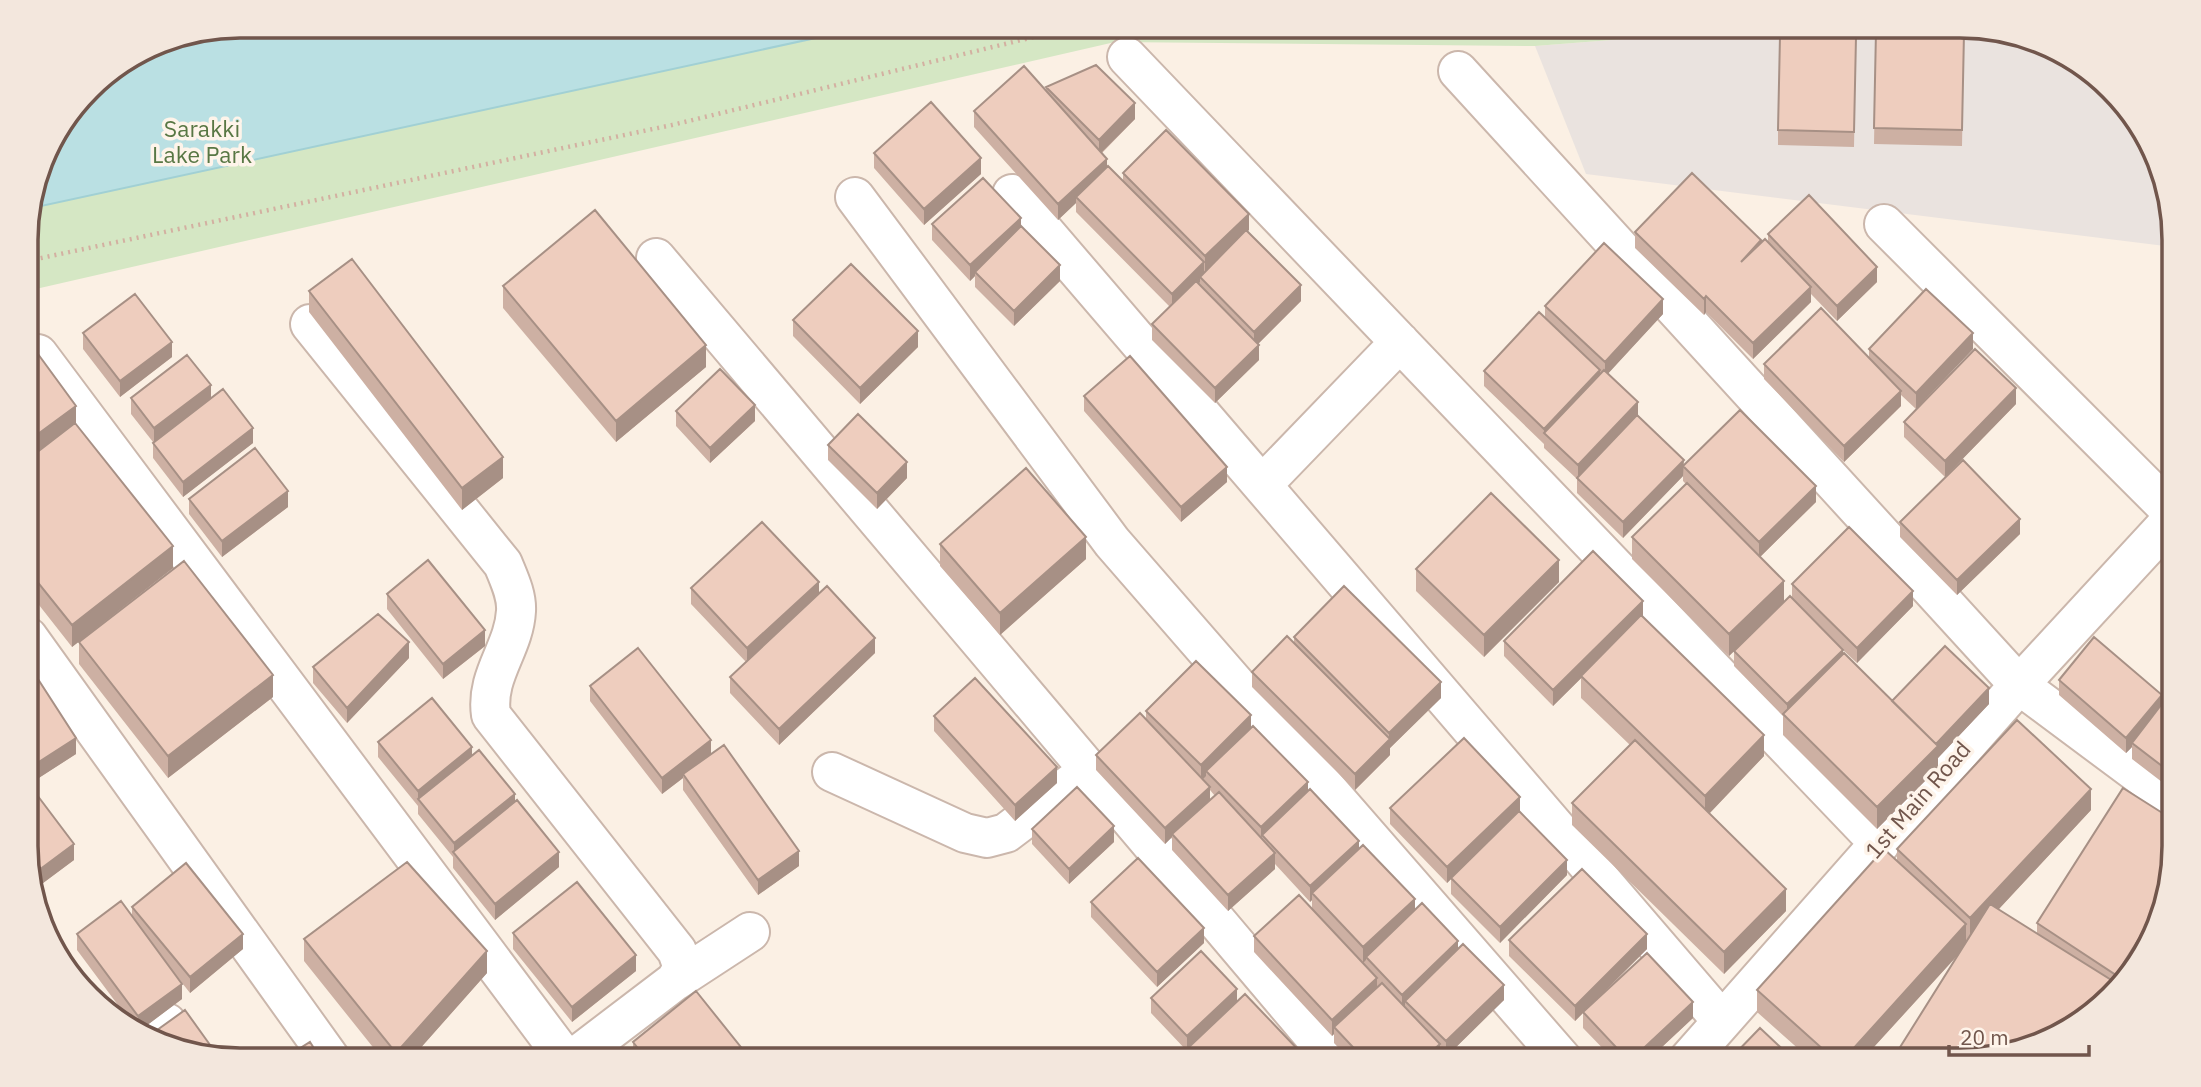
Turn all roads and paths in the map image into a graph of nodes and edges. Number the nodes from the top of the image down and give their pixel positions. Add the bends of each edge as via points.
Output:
1 (1026, 39) edge
2 (1127, 57) dead end
3 (1458, 71) dead end
4 (1012, 194) dead end
5 (855, 197) dead end
6 (1884, 224) dead end
7 (39, 258) edge
8 (656, 258) dead end
9 (310, 324) edge
10 (1400, 342) junction
11 (39, 355) edge
12 (1263, 484) junction
13 (2162, 504) edge
14 (2162, 529) edge
15 (39, 652) edge
16 (2019, 685) junction
17 (1088, 771) junction
18 (832, 772) dead end
19 (2162, 791) edge
20 (1880, 844) junction
21 (750, 932) dead end
22 (676, 981) junction
23 (1722, 1021) junction
24 (323, 1048) edge
25 (569, 1048) edge
26 (591, 1048) edge
27 (1324, 1048) edge
28 (1553, 1048) edge
29 (1698, 1048) edge

1 - 7 path via 672,125
2 - 10 street
3 - 16 street
4 - 12 street
5 - 28 street via 1112,542
6 - 13 street
8 - 17 street
9 - 22 street via 503,564 516,608 515,623 490,690 491,715 677,951 683,968
10 - 12 street
10 - 20 street
11 - 25 street
12 - 23 street
14 - 16 street, 1st Main Road
15 - 24 street
16 - 19 street
16 - 20 street, 1st Main Road
17 - 18 street via 1006,833 987,838 965,833
17 - 27 street
20 - 23 street, 1st Main Road
21 - 22 street
22 - 26 street
23 - 29 street, 1st Main Road

